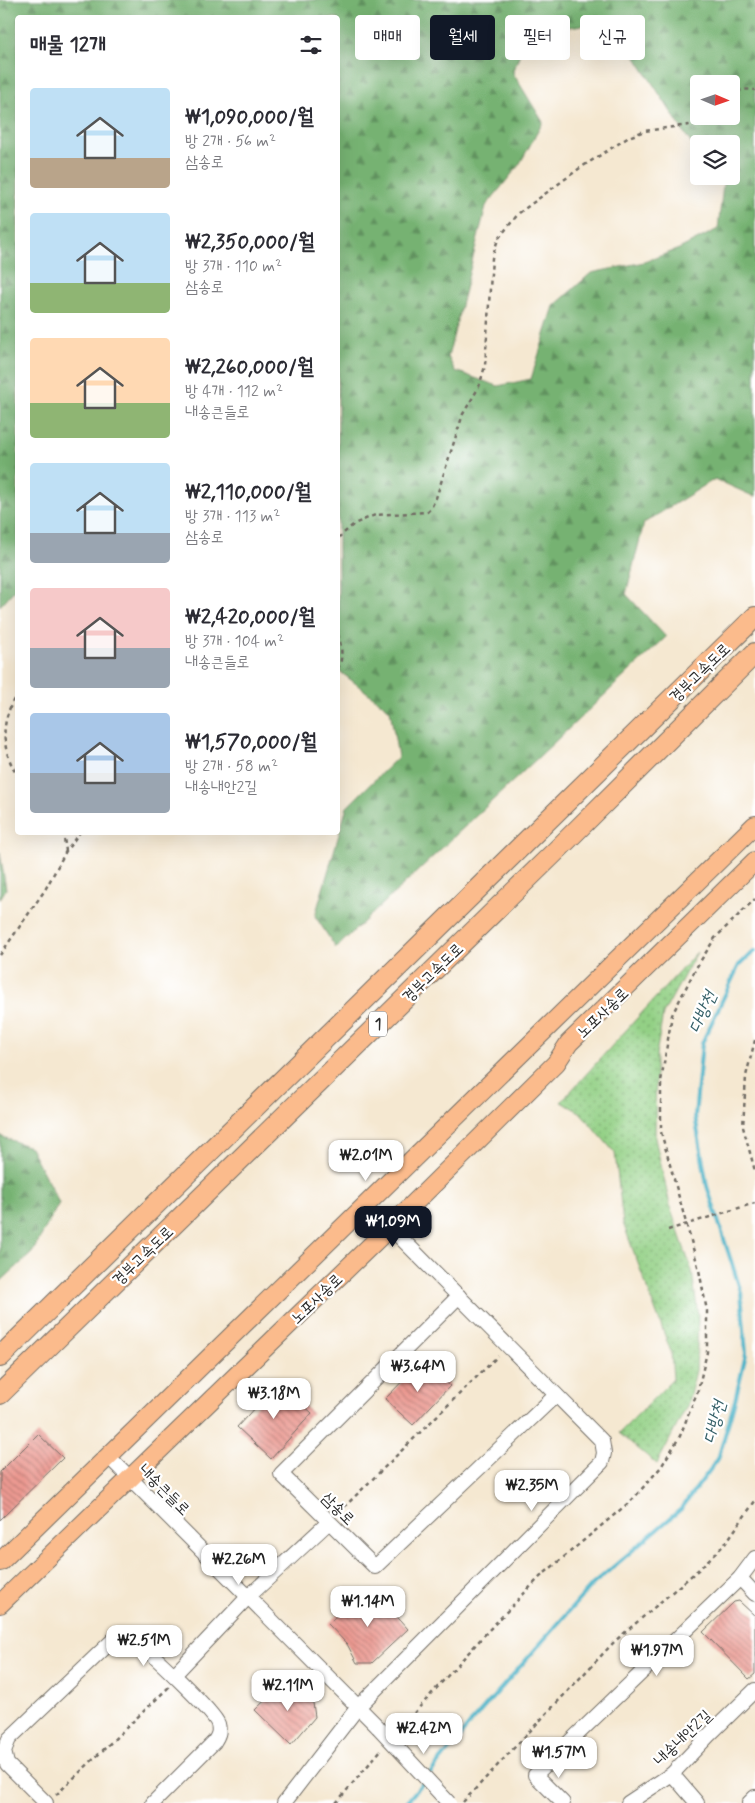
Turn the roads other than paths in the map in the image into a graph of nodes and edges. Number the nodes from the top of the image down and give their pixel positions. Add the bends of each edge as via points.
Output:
1 (755, 617) edge
2 (755, 653) edge
3 (755, 825) edge
4 (755, 862) edge
5 (390, 1227) junction
6 (459, 1296) junction
7 (0, 1357) edge
8 (0, 1394) edge
9 (556, 1395) junction
10 (108, 1456) junction
11 (129, 1478) junction
12 (329, 1522) junction
13 (755, 1558) edge
14 (0, 1562) edge
15 (740, 1578) junction
16 (755, 1594) edge
17 (248, 1597) junction
18 (0, 1604) edge
19 (176, 1677) junction
20 (755, 1690) edge
21 (358, 1707) junction
22 (672, 1774) junction
23 (755, 1798) edge
24 (50, 1800) edge
25 (153, 1803) edge
26 (284, 1803) edge
27 (449, 1803) edge
28 (563, 1803) edge
29 (628, 1803) edge
30 (698, 1803) edge
31 (749, 1803) edge

1 - 7 highway, 경부고속도로 / 1
2 - 8 highway, 경부고속도로 / 1
3 - 10 main road, 노포사송로
4 - 5 main road, 노포사송로 via 569,1043 556,1063
5 - 6 street
5 - 11 main road, 노포사송로
6 - 9 street
6 - 12 street, 삼송로 via 281,1474
9 - 12 street, 삼송로 via 375,1567
9 - 21 street via 602,1441 602,1462
10 - 11 street, 내송큰들로
10 - 14 main road, 노포사송로
11 - 17 street, 내송큰들로
11 - 18 main road, 노포사송로
12 - 17 street
13 - 15 street
15 - 16 street
15 - 28 street via 535,1775
17 - 19 street
17 - 21 street, 내송큰들로
19 - 24 street via 134,1640 123,1637 113,1640 9,1739 4,1751 7,1764
19 - 25 street via 217,1722 219,1733 214,1742
20 - 22 street, 내송내안2길
21 - 26 street
21 - 27 street, 내송큰들로, bridge
22 - 29 street, 내송내안2길
22 - 30 street
23 - 31 street

